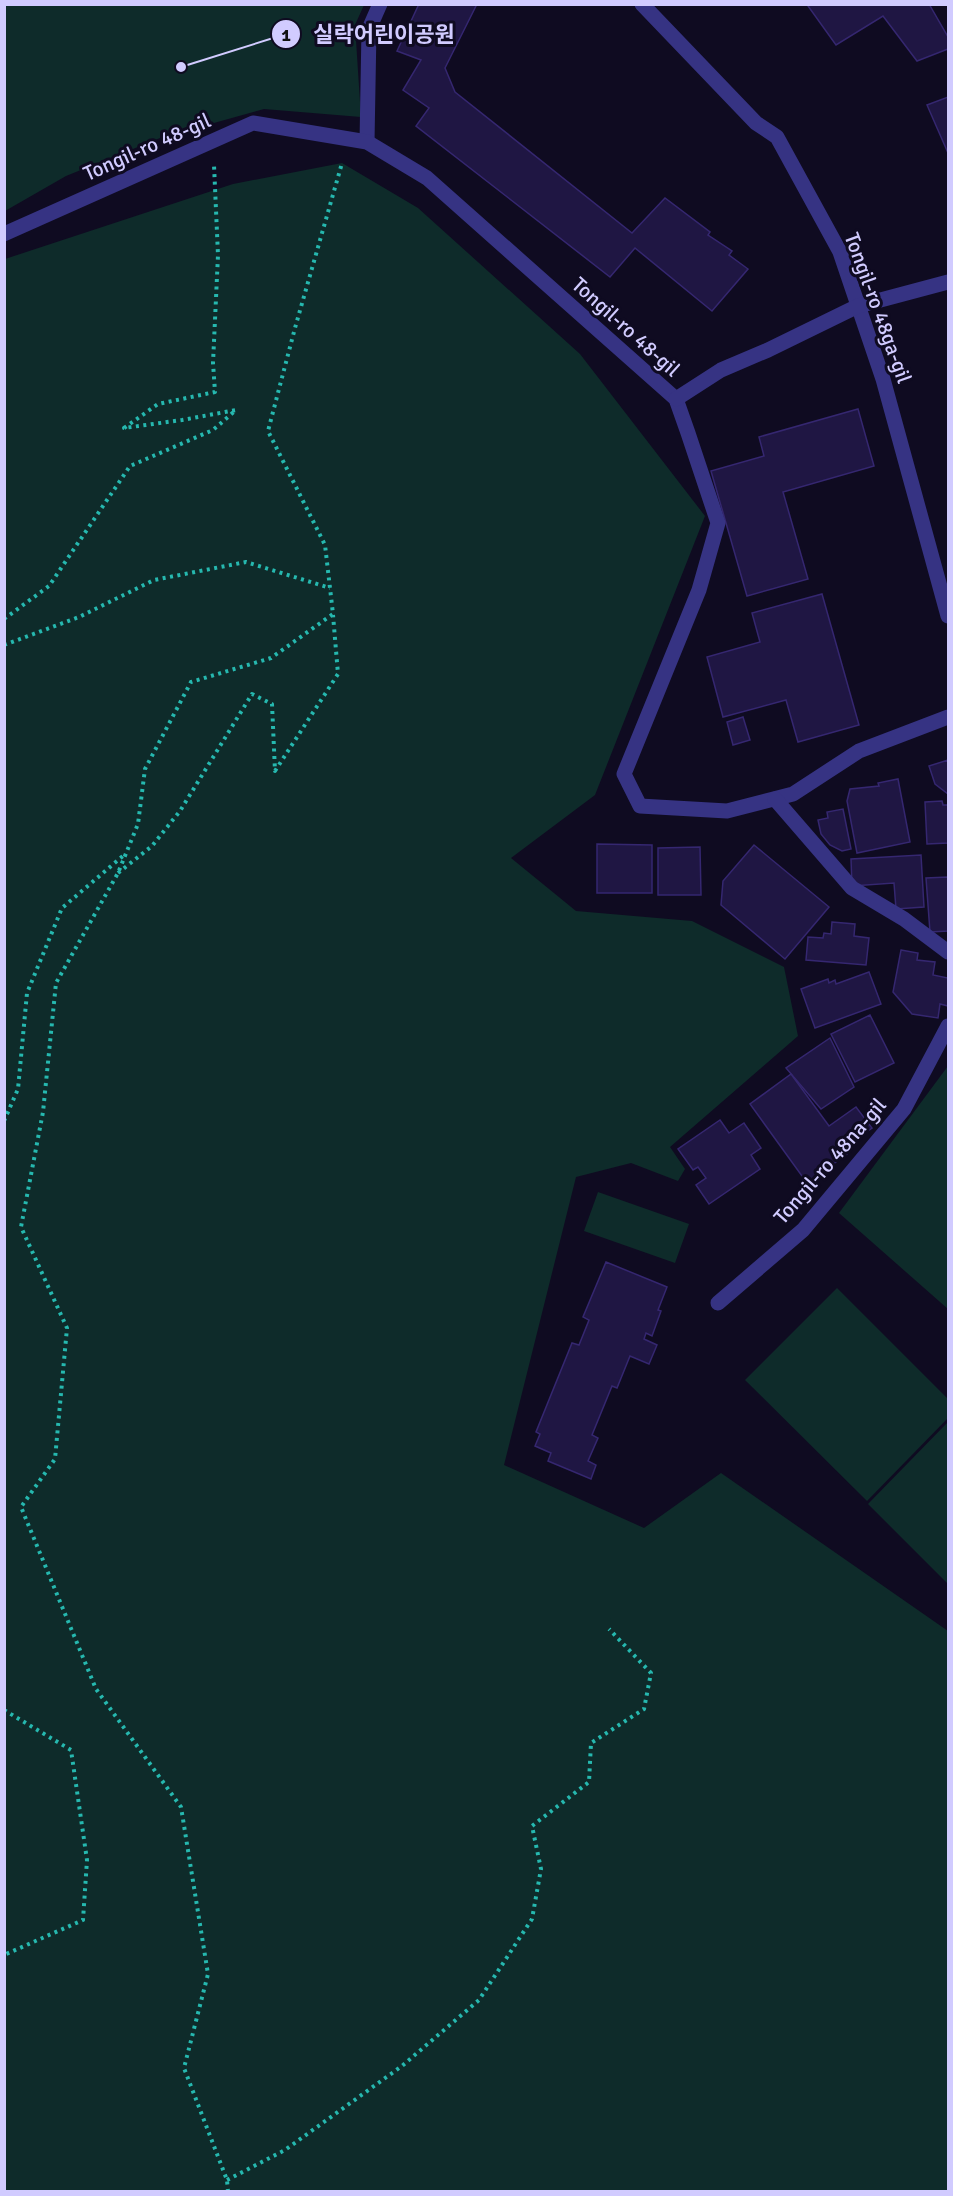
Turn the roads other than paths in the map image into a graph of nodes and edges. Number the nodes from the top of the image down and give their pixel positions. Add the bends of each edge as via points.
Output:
1 (380, 4) edge
2 (642, 4) edge
3 (367, 142) junction
4 (4, 234) edge
5 (948, 282) edge
6 (858, 306) junction
7 (676, 399) junction
8 (948, 616) edge
9 (948, 717) edge
10 (775, 799) junction
11 (948, 952) edge
12 (948, 1026) edge
13 (718, 1303) dead end

1 - 3 street via 369,29
2 - 6 street, Tongil-ro 48ga-gil via 756,123 777,137 840,252
3 - 4 street, Tongil-ro 48-gil via 253,123
3 - 7 street, Tongil-ro 48-gil via 427,178
5 - 6 street
6 - 7 street via 721,370
6 - 8 street, Tongil-ro 48ga-gil via 883,379
7 - 10 street, Tongil-ro 48-gil via 718,523 699,590 624,774 640,806 727,811
9 - 10 street, Tongil-ro 48-gil via 859,751 793,794
10 - 11 street via 852,888 904,919
12 - 13 street, Tongil-ro 48na-gil via 904,1109 803,1230

